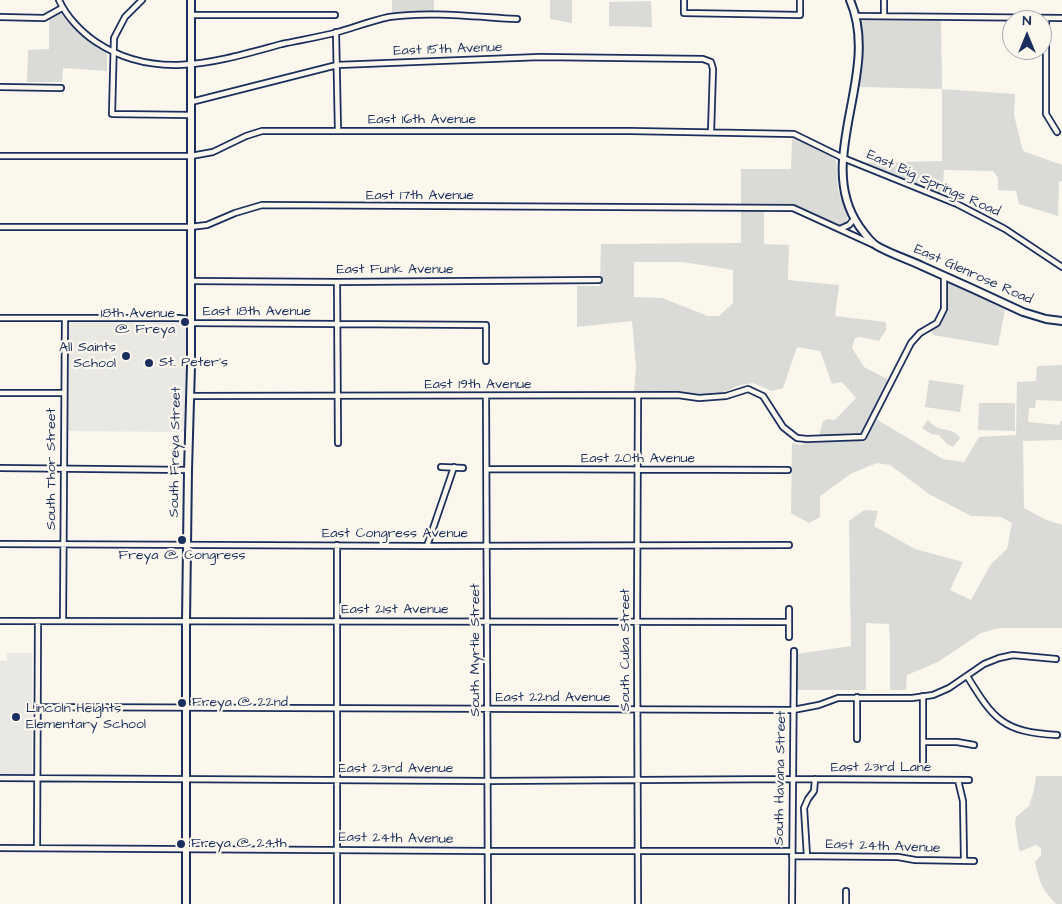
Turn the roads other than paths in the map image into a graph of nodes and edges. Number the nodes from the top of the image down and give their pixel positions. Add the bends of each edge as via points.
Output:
1 (59, 0) edge
2 (142, 0) edge
3 (191, 0) edge
4 (684, 0) edge
5 (800, 0) edge
6 (850, 0) edge
7 (884, 0) edge
8 (62, 8) junction
9 (191, 15) junction
10 (335, 15) dead end
11 (857, 16) junction
12 (884, 16) junction
13 (0, 17) edge
14 (1002, 17) edge
15 (517, 19) dead end
16 (336, 32) junction
17 (113, 51) junction
18 (1046, 60) edge
19 (191, 65) junction
20 (337, 65) junction
21 (0, 87) edge
22 (61, 88) dead end
23 (191, 102) junction
24 (191, 115) junction
25 (338, 131) junction
26 (712, 132) junction
27 (1057, 132) dead end
28 (0, 156) edge
29 (191, 156) junction
30 (843, 158) junction
31 (854, 219) junction
32 (0, 227) edge
33 (190, 227) junction
34 (840, 229) junction
35 (876, 245) junction
36 (1062, 266) edge
37 (944, 276) junction
38 (600, 280) dead end
39 (191, 281) junction
40 (337, 282) junction
41 (0, 318) edge
42 (65, 318) junction
43 (1062, 321) edge
44 (190, 323) junction
45 (337, 324) junction
46 (486, 361) dead end
47 (0, 393) edge
48 (64, 393) junction
49 (338, 395) junction
50 (190, 396) junction
51 (638, 396) junction
52 (486, 397) junction
53 (338, 443) dead end
54 (441, 467) dead end
55 (454, 467) junction
56 (0, 468) edge
57 (64, 468) junction
58 (463, 468) dead end
59 (487, 469) junction
60 (188, 470) junction
61 (788, 470) dead end
62 (638, 471) junction
63 (0, 544) edge
64 (64, 545) junction
65 (187, 545) junction
66 (337, 545) junction
67 (789, 545) dead end
68 (427, 546) junction
69 (487, 546) junction
70 (638, 546) junction
71 (789, 609) dead end
72 (0, 621) edge
73 (38, 621) junction
74 (63, 621) junction
75 (186, 622) junction
76 (337, 622) junction
77 (487, 622) junction
78 (636, 622) junction
79 (789, 622) junction
80 (789, 637) dead end
81 (794, 651) dead end
82 (1056, 659) dead end
83 (967, 676) junction
84 (923, 696) junction
85 (857, 698) junction
86 (37, 708) junction
87 (186, 708) junction
88 (337, 708) junction
89 (488, 709) junction
90 (638, 709) junction
91 (793, 710) junction
92 (1057, 735) dead end
93 (857, 739) dead end
94 (923, 742) junction
95 (974, 745) dead end
96 (924, 762) dead end
97 (0, 778) edge
98 (37, 778) junction
99 (186, 779) junction
100 (792, 779) junction
101 (815, 779) junction
102 (337, 780) junction
103 (638, 780) junction
104 (958, 780) junction
105 (969, 780) dead end
106 (488, 781) junction
107 (0, 848) edge
108 (37, 848) junction
109 (186, 850) junction
110 (337, 850) junction
111 (638, 850) junction
112 (488, 851) junction
113 (792, 853) junction
114 (807, 856) junction
115 (964, 860) junction
116 (974, 861) dead end
117 (846, 891) dead end
118 (186, 904) edge
119 (337, 904) edge
120 (488, 904) edge
121 (638, 904) edge
122 (792, 904) edge
123 (846, 904) edge

1 - 8 street
2 - 17 street via 126,17 114,38
3 - 9 main road, South Freya Street
4 - 5 street via 684,13 800,15
6 - 11 main road
7 - 12 street
8 - 13 street via 44,18
8 - 17 street via 85,34
9 - 10 street
9 - 19 main road, South Freya Street
11 - 12 street
11 - 30 main road via 858,64
12 - 14 street
15 - 16 street via 399,16
16 - 19 street
16 - 20 street
17 - 19 street via 150,63
17 - 24 street via 112,114
18 - 27 street via 1046,114
19 - 23 main road, South Freya Street
20 - 23 street, East 15th Avenue
20 - 25 street
20 - 26 street, East 15th Avenue via 540,58 703,59 711,62 713,69
21 - 22 street
23 - 24 main road, South Freya Street
24 - 29 main road, South Freya Street
25 - 26 street, East 16th Avenue
25 - 29 street, East 16th Avenue via 262,131 213,152
26 - 30 street, East 16th Avenue via 794,134
28 - 29 street, East 16th Avenue
29 - 33 main road, South Freya Street
30 - 31 main road via 842,181
30 - 36 street, East Big Springs Road via 957,204 1005,228
31 - 34 street
31 - 35 main road
32 - 33 street, East 17th Avenue
33 - 34 street, East 17th Avenue via 207,225 262,205 793,208
33 - 39 main road, South Freya Street
34 - 35 street, East 17th Avenue
35 - 37 main road, East Glenrose Road
37 - 43 main road, East Glenrose Road via 1023,312
37 - 51 street, East 19th Avenue via 944,309 937,324 910,343 863,437 797,438 783,427 762,396 748,389 726,396 699,398
38 - 40 street, East Funk Avenue
39 - 40 street, East Funk Avenue
39 - 44 main road, South Freya Street
40 - 45 street
41 - 42 street, East 18th Avenue
42 - 44 street, East 18th Avenue via 179,318
42 - 48 street, South Thor Street
44 - 45 street, East 18th Avenue
44 - 50 main road, South Freya Street
45 - 46 street, East 18th Avenue via 486,324
45 - 49 street
47 - 48 street
48 - 57 street, South Thor Street
49 - 50 street, East 19th Avenue
49 - 52 street, East 19th Avenue
49 - 53 street
50 - 60 main road, South Freya Street
51 - 52 street, East 19th Avenue
51 - 62 street, South Cuba Street
52 - 59 street, South Myrtle Street
54 - 55 street
55 - 58 street
55 - 68 street
56 - 57 street
57 - 60 street
57 - 64 street, South Thor Street
59 - 62 street, East 20th Avenue
59 - 69 street, South Myrtle Street
60 - 65 main road, South Freya Street
61 - 62 street, East 20th Avenue
62 - 70 street, South Cuba Street
63 - 64 street, East Congress Avenue
64 - 65 street, East Congress Avenue
64 - 74 street, South Thor Street
65 - 66 street, East Congress Avenue
65 - 75 main road, South Freya Street
66 - 68 street, East Congress Avenue
66 - 76 street
67 - 70 street, East Congress Avenue
68 - 69 street, East Congress Avenue
69 - 70 street, East Congress Avenue
69 - 77 street, South Myrtle Street
70 - 78 street, South Cuba Street
71 - 79 street
72 - 73 street, East 21st Avenue
73 - 74 street, East 21st Avenue
73 - 86 street
74 - 75 street, East 21st Avenue
75 - 76 street, East 21st Avenue
75 - 87 main road, South Freya Street
76 - 77 street, East 21st Avenue
76 - 88 street
77 - 78 street, East 21st Avenue
77 - 89 street, South Myrtle Street
78 - 79 street, East 21st Avenue
78 - 90 street, South Cuba Street
79 - 80 street
81 - 91 street, South Havana Street
82 - 83 street, East 22nd Avenue via 1013,655 984,664
83 - 84 street, East 22nd Avenue via 949,688
83 - 92 street via 996,718 1028,732
84 - 85 street, East 22nd Avenue
84 - 94 street
85 - 91 street, East 22nd Avenue via 838,698
85 - 93 street
86 - 87 street, East 22nd Avenue
86 - 98 street
87 - 88 street, East 22nd Avenue
87 - 99 main road, South Freya Street
88 - 89 street, East 22nd Avenue
88 - 102 street
89 - 90 street, East 22nd Avenue
89 - 106 street, South Myrtle Street
90 - 91 street, East 22nd Avenue
90 - 103 street, South Cuba Street
91 - 100 street, South Havana Street
94 - 95 street
94 - 96 street
97 - 98 street, East 23rd Avenue
98 - 99 street, East 23rd Avenue
98 - 108 street
99 - 102 street, East 23rd Avenue
99 - 109 main road, South Freya Street
100 - 101 street, East 23rd Lane
100 - 103 street, East 23rd Avenue
100 - 113 street, South Havana Street
101 - 104 street, East 23rd Lane
101 - 114 street via 814,791 804,808
102 - 106 street, East 23rd Avenue
102 - 110 street
103 - 106 street, East 23rd Avenue
103 - 111 street, South Cuba Street
104 - 105 street, East 23rd Lane
104 - 115 street via 963,801
106 - 112 street, South Myrtle Street
107 - 108 street, East 24th Avenue
108 - 109 street, East 24th Avenue
109 - 110 street, East 24th Avenue
109 - 118 main road, South Freya Street
110 - 112 street, East 24th Avenue
110 - 119 street
111 - 112 street, East 24th Avenue
111 - 113 street, East 24th Avenue
111 - 121 street, South Cuba Street
112 - 120 street, South Myrtle Street
113 - 114 street, East 24th Avenue
113 - 122 street, South Havana Street
114 - 115 street, East 24th Avenue
115 - 116 street, East 24th Avenue
117 - 123 street

